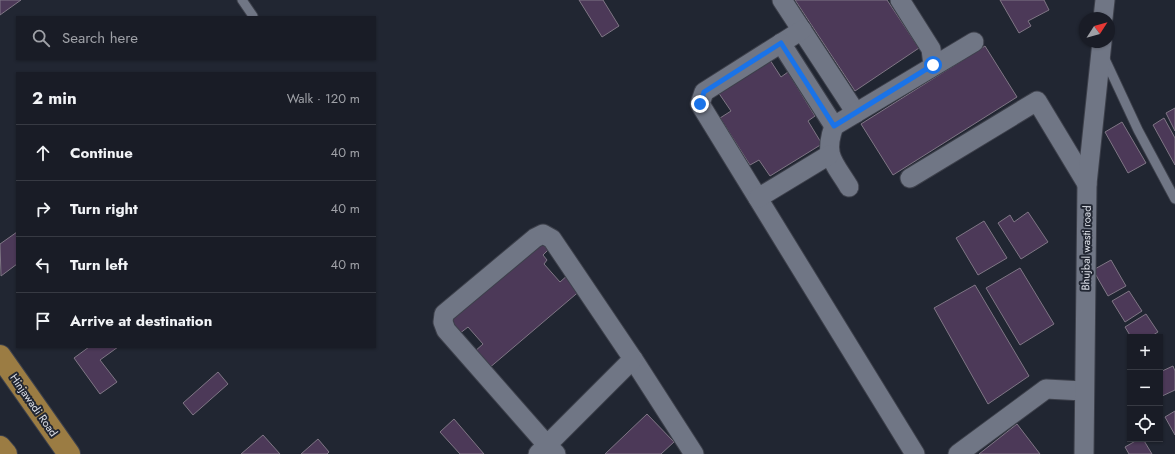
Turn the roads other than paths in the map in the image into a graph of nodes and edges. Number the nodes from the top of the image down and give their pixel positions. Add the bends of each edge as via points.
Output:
1 (242, 0) edge
2 (782, 0) edge
3 (900, 0) edge
4 (1104, 0) edge
5 (1103, 12) edge
6 (253, 16) dead end
7 (802, 30) junction
8 (974, 42) dead end
9 (781, 43) junction
10 (1102, 48) edge
11 (1102, 48) edge
12 (933, 65) junction
13 (856, 113) junction
14 (834, 126) junction
15 (829, 155) junction
16 (910, 178) dead end
17 (1087, 184) junction
18 (849, 187) dead end
19 (758, 198) junction
20 (1175, 199) edge
21 (0, 356) edge
22 (633, 359) junction
23 (1084, 391) junction
24 (0, 447) edge
25 (547, 451) edge
26 (689, 451) edge
27 (6, 454) edge
28 (69, 454) edge
29 (915, 454) edge
30 (958, 454) edge
31 (1084, 454) edge

1 - 6 lane
2 - 7 street
3 - 12 street via 931,49
4 - 5 street
7 - 9 street
7 - 13 street
8 - 12 street
9 - 14 street
9 - 19 street via 704,92 700,104
10 - 17 street, Bhujbal wasti road
11 - 20 lane via 1138,130
12 - 13 street
13 - 14 street
14 - 15 street via 828,141
15 - 18 street
15 - 19 street
16 - 17 street via 1037,101
17 - 23 street, Bhujbal wasti road
19 - 29 street
21 - 28 main road, Hinjawadi Road
22 - 25 street
22 - 25 street via 552,239 543,234 444,314 446,330
22 - 26 street
23 - 30 street via 1046,388
23 - 31 street, Bhujbal wasti road
24 - 27 main road

